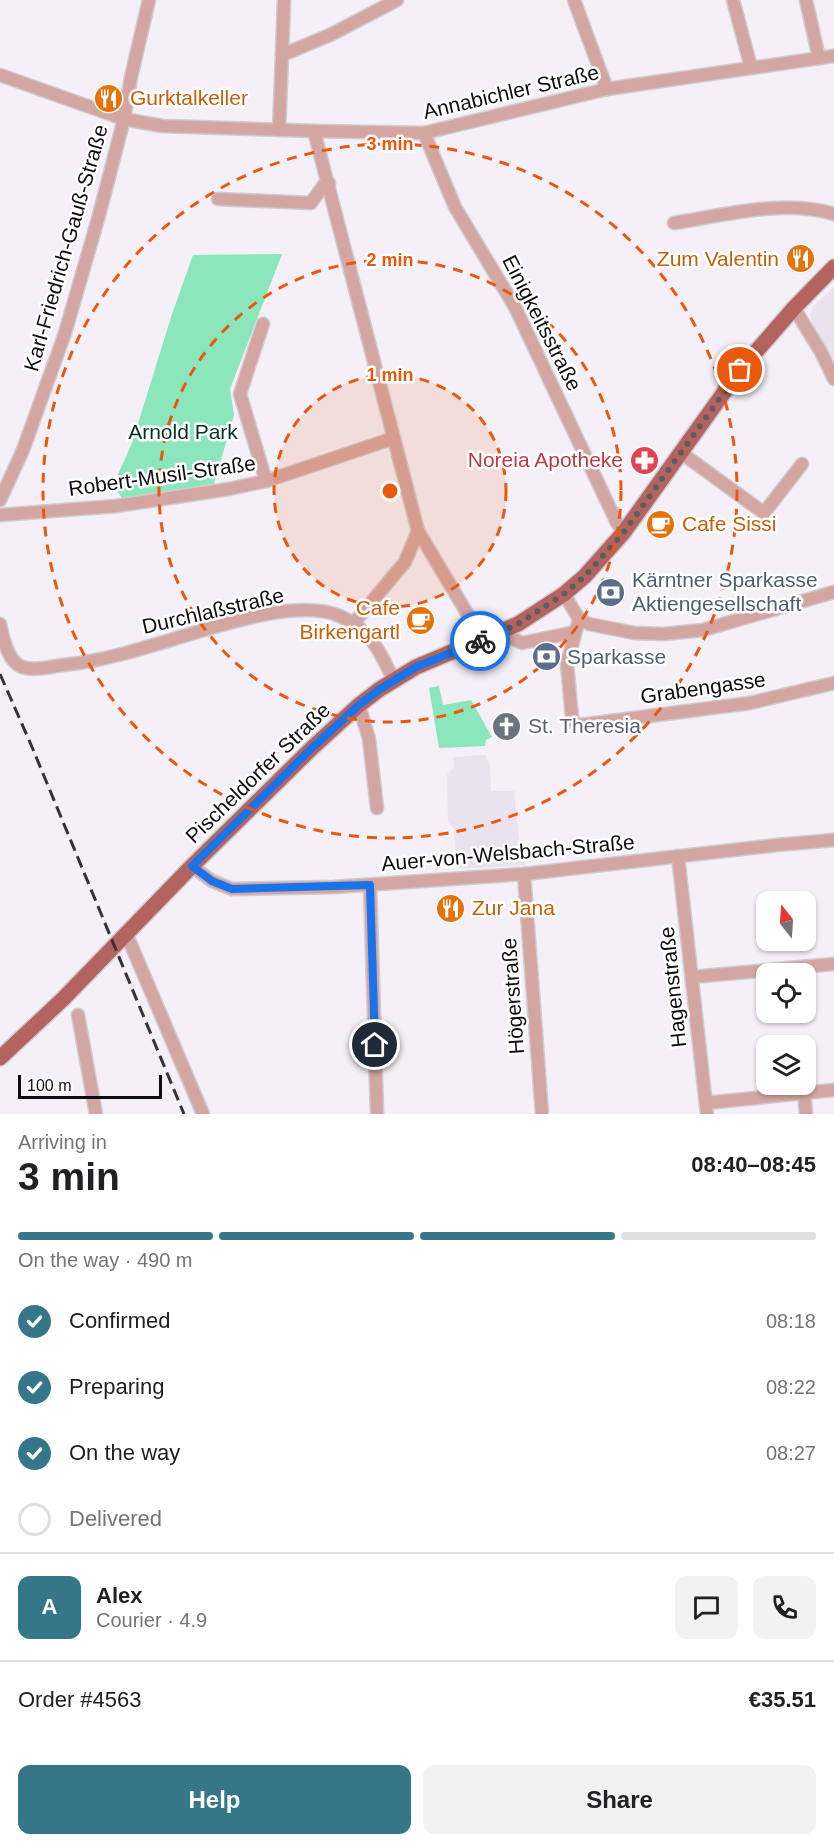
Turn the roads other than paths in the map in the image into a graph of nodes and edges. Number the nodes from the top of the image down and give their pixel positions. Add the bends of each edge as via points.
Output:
1 (149, 0) edge
2 (284, 0) edge
3 (397, 0) edge
4 (574, 0) edge
5 (733, 0) edge
6 (806, 0) edge
7 (282, 55) junction
8 (834, 56) edge
9 (819, 58) junction
10 (751, 67) junction
11 (0, 75) edge
12 (607, 89) junction
13 (124, 119) junction
14 (279, 130) junction
15 (314, 131) junction
16 (424, 133) junction
17 (328, 183) junction
18 (218, 200) dead end
19 (834, 214) edge
20 (674, 223) dead end
21 (834, 267) edge
22 (794, 308) junction
23 (262, 324) dead end
24 (834, 380) edge
25 (394, 438) junction
26 (680, 452) junction
27 (802, 464) dead end
28 (266, 482) junction
29 (0, 500) edge
30 (0, 515) edge
31 (418, 531) junction
32 (624, 532) junction
33 (834, 592) edge
34 (564, 594) junction
35 (579, 619) junction
36 (0, 624) edge
37 (353, 624) junction
38 (500, 632) junction
39 (575, 632) junction
40 (483, 640) junction
41 (394, 681) junction
42 (834, 683) edge
43 (359, 705) junction
44 (377, 808) dead end
45 (834, 840) edge
46 (678, 856) junction
47 (192, 866) junction
48 (524, 874) junction
49 (370, 885) junction
50 (126, 933) junction
51 (834, 964) edge
52 (692, 976) junction
53 (78, 1015) dead end
54 (0, 1058) edge
55 (834, 1090) edge
56 (816, 1091) edge
57 (786, 1095) edge
58 (804, 1095) edge
59 (706, 1108) edge
60 (96, 1114) edge
61 (203, 1114) edge
62 (377, 1114) edge
63 (542, 1114) edge
64 (806, 1114) edge

1 - 13 street, Karl-Friedrich-Gauß-Straße
2 - 7 street
3 - 7 street via 330,36
4 - 12 street
5 - 10 street
6 - 9 street
7 - 14 street
8 - 9 street, Annabichler Straße
9 - 10 street, Annabichler Straße
10 - 12 street, Annabichler Straße
11 - 13 street, Annabichler Straße
12 - 16 street, Annabichler Straße
13 - 14 street, Annabichler Straße via 162,126
13 - 29 street, Karl-Friedrich-Gauß-Straße via 65,333 23,450
14 - 15 street, Annabichler Straße
15 - 16 street, Annabichler Straße
15 - 17 street
16 - 32 street, Einigkeitsstraße via 455,207 515,307
17 - 18 street via 311,203
17 - 25 street
19 - 20 street via 803,208 774,209
21 - 22 main road, Pischeldorfer Straße
22 - 24 street
22 - 26 main road, Pischeldorfer Straße via 740,370
23 - 28 street via 240,394
25 - 28 street, Robert-Musil-Straße
25 - 31 street
26 - 27 street via 764,513
26 - 32 main road, Pischeldorfer Straße
28 - 30 street, Robert-Musil-Straße via 116,506
31 - 37 street via 405,562
31 - 40 street
32 - 34 main road, Pischeldorfer Straße
33 - 35 street via 686,632 634,633
34 - 35 street
34 - 38 main road, Pischeldorfer Straße
35 - 39 street, Grabengasse
36 - 37 street, Durchlaßstraße via 12,660 32,669 97,660 225,624 289,611 322,612
37 - 41 street, Durchlaßstraße via 378,648
38 - 39 street via 522,643
38 - 40 main road, Pischeldorfer Straße
39 - 42 street, Grabengasse via 567,664 572,718 580,725 750,703
40 - 41 main road, Pischeldorfer Straße via 416,667
41 - 43 main road, Pischeldorfer Straße
43 - 44 street via 369,739
43 - 47 main road, Pischeldorfer Straße
45 - 46 street, Auer-von-Welsbach-Straße
46 - 48 street, Auer-von-Welsbach-Straße
46 - 52 street, Hagenstraße
47 - 49 street, Auer-von-Welsbach-Straße via 212,881 232,889
47 - 50 main road, Pischeldorfer Straße
48 - 49 street, Auer-von-Welsbach-Straße
48 - 63 street, Högerstraße
49 - 62 street
50 - 54 main road, Pischeldorfer Straße
50 - 61 street
51 - 52 street
52 - 59 street, Hagenstraße
53 - 60 street
55 - 56 street
57 - 59 street
58 - 64 street

